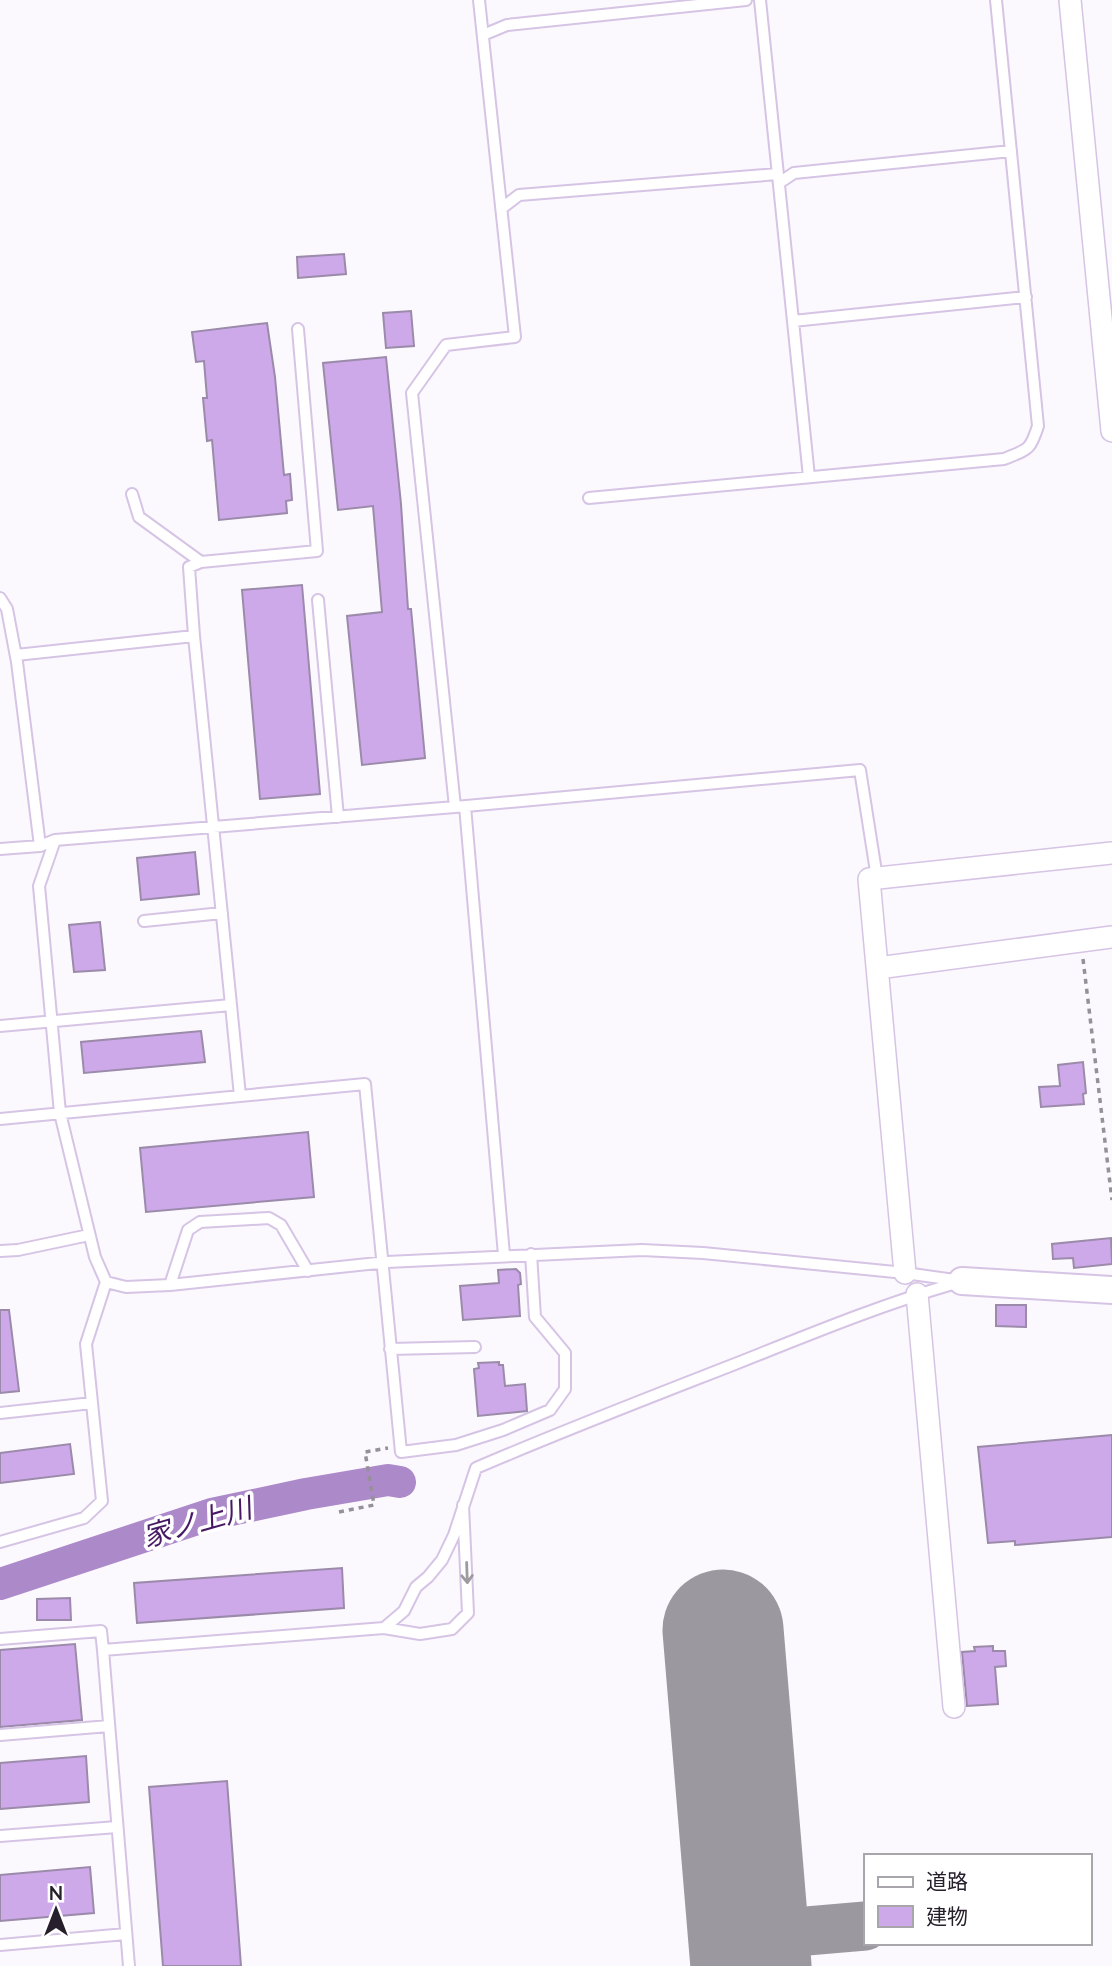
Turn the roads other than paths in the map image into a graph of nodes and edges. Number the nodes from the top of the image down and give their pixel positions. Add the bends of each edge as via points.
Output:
1 (480, 0) edge
2 (746, 0) edge
3 (760, 0) edge
4 (996, 0) edge
5 (1070, 0) edge
6 (483, 35) junction
7 (1011, 151) junction
8 (778, 178) junction
9 (502, 208) junction
10 (1026, 297) junction
11 (793, 321) junction
12 (298, 329) dead end
13 (1112, 431) edge
14 (809, 477) junction
15 (132, 494) dead end
16 (589, 498) dead end
17 (201, 562) junction
18 (0, 598) edge
19 (318, 600) dead end
20 (194, 636) junction
21 (16, 654) junction
22 (460, 807) junction
23 (338, 817) junction
24 (213, 827) junction
25 (55, 840) junction
26 (40, 846) junction
27 (0, 849) edge
28 (1112, 853) edge
29 (877, 878) junction
30 (222, 913) junction
31 (144, 921) dead end
32 (1112, 937) edge
33 (878, 968) junction
34 (231, 1005) junction
35 (51, 1022) junction
36 (0, 1025) edge
37 (240, 1096) junction
38 (60, 1113) junction
39 (0, 1119) edge
40 (89, 1235) junction
41 (0, 1251) edge
42 (531, 1254) junction
43 (503, 1255) junction
44 (382, 1262) junction
45 (307, 1271) junction
46 (905, 1273) junction
47 (962, 1281) junction
48 (106, 1282) junction
49 (170, 1285) junction
50 (1112, 1290) edge
51 (916, 1294) junction
52 (475, 1347) dead end
53 (390, 1349) junction
54 (92, 1403) junction
55 (0, 1413) edge
56 (463, 1505) junction
57 (0, 1542) edge
58 (384, 1628) junction
59 (0, 1639) edge
60 (103, 1650) junction
61 (954, 1707) dead end
62 (109, 1726) junction
63 (0, 1735) edge
64 (117, 1827) junction
65 (0, 1836) edge
66 (126, 1934) junction
67 (0, 1945) edge
68 (128, 1966) edge

1 - 6 lane
2 - 6 lane via 507,25
3 - 8 lane
4 - 7 lane
5 - 13 street
6 - 9 lane
7 - 8 lane
7 - 10 lane
8 - 9 lane via 519,195
8 - 11 lane
9 - 22 lane via 515,337 446,345 412,393
10 - 11 lane
10 - 14 lane via 1038,426 1032,444 1004,459
11 - 14 lane
12 - 17 lane via 317,551
14 - 16 lane
15 - 17 lane via 139,517
17 - 20 lane via 189,567
18 - 21 lane via 7,609
19 - 23 lane
20 - 21 lane
20 - 24 lane
21 - 26 lane
22 - 23 lane
22 - 29 lane via 860,771
22 - 43 lane
23 - 24 lane
24 - 25 lane
24 - 30 lane
25 - 26 lane
25 - 35 lane via 39,886
26 - 27 lane
28 - 29 street
29 - 33 street via 869,879
30 - 31 lane
30 - 34 lane
32 - 33 street
33 - 46 street
34 - 35 lane
34 - 37 lane
35 - 36 lane
35 - 38 lane
37 - 38 lane
37 - 44 lane via 365,1084
38 - 39 lane
38 - 40 lane
40 - 41 lane
40 - 48 lane
42 - 43 lane
42 - 46 lane via 702,1253
42 - 53 lane via 536,1317 565,1353 565,1389 550,1410 456,1445 401,1452
43 - 44 lane
44 - 45 lane
44 - 53 lane
45 - 49 lane
45 - 49 lane via 281,1225 269,1218 200,1222 188,1230
46 - 47 lane
47 - 50 street
47 - 51 lane
48 - 49 lane via 126,1287
48 - 54 lane via 86,1344
51 - 56 lane via 476,1468
51 - 61 street
52 - 53 lane
54 - 55 lane
54 - 57 lane via 102,1501 84,1518
56 - 58 lane via 442,1560 416,1587 404,1611
56 -> 58 lane via 468,1613 452,1629 420,1634
58 - 60 lane
59 - 60 lane via 101,1631
60 - 62 lane
62 - 63 lane
62 - 64 lane
64 - 65 lane
64 - 66 lane
66 - 67 lane
66 - 68 lane

